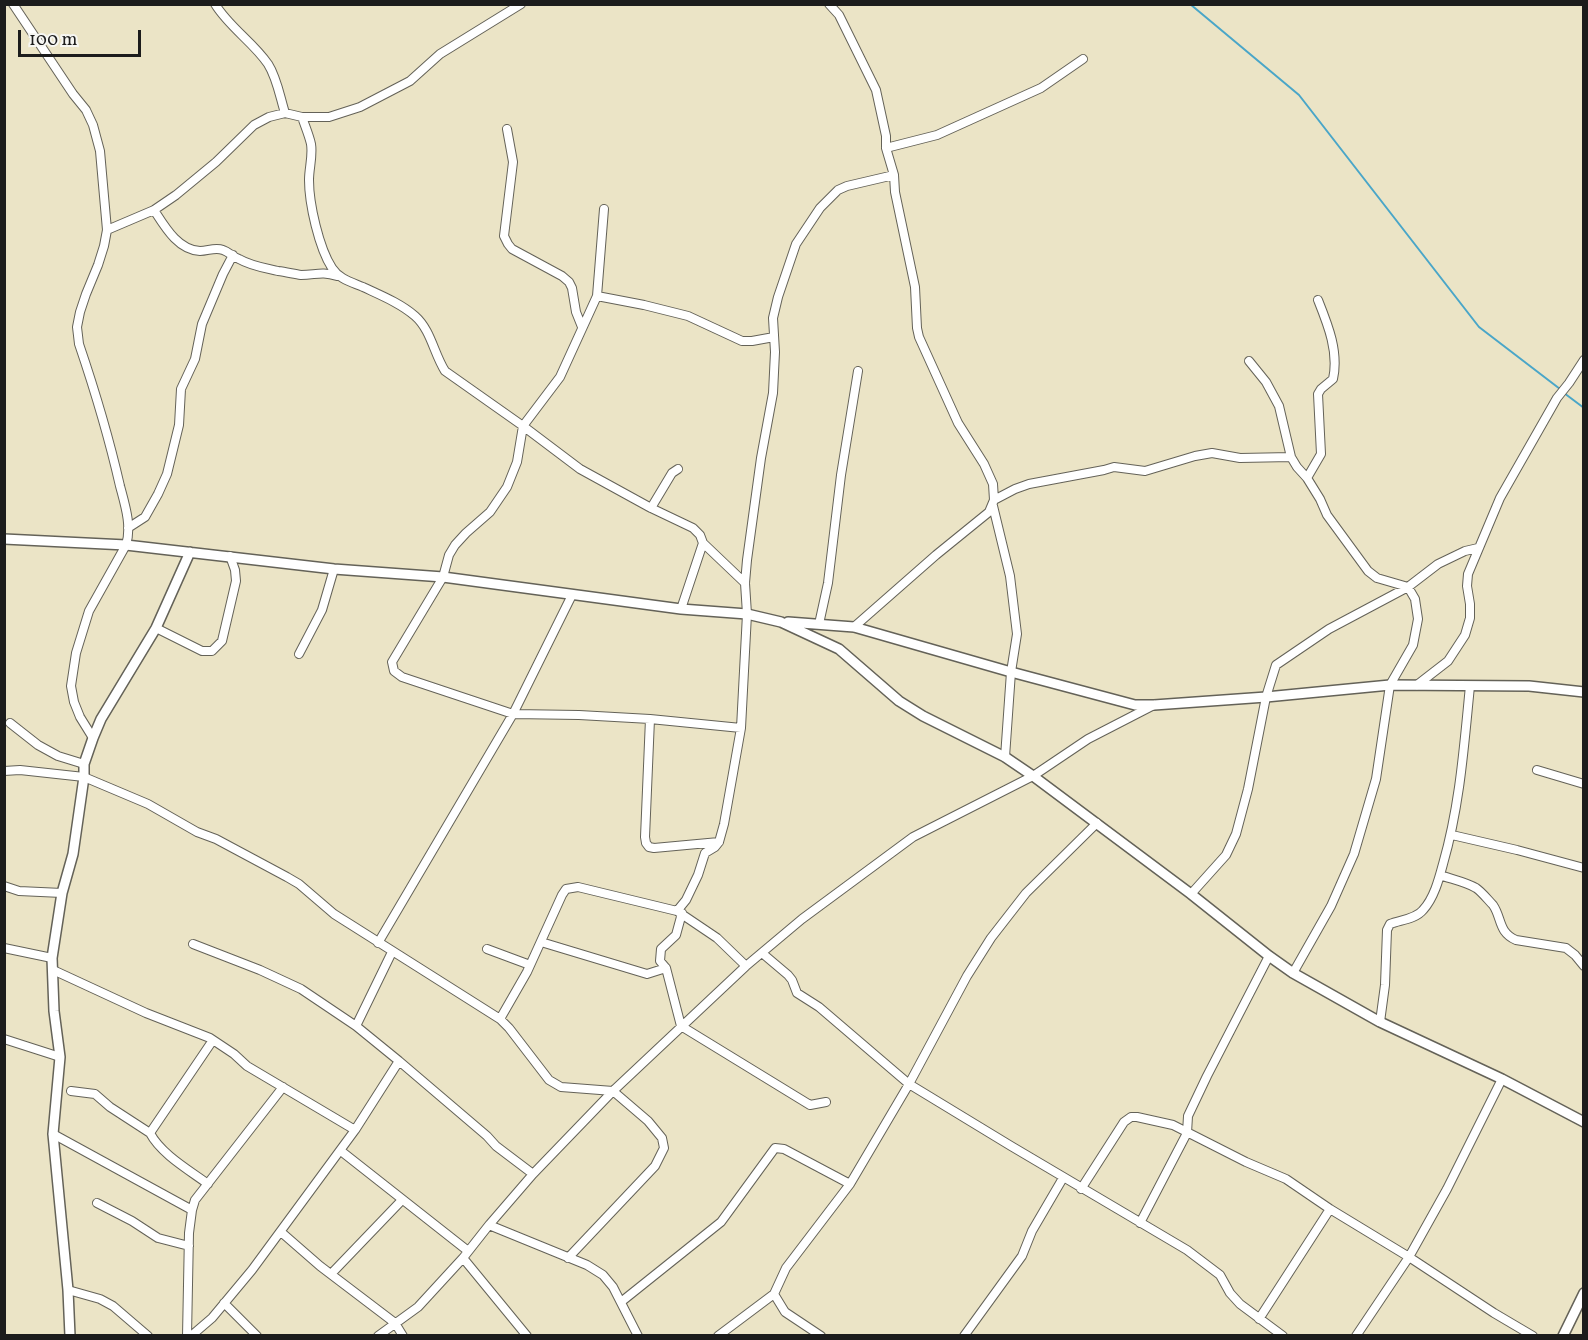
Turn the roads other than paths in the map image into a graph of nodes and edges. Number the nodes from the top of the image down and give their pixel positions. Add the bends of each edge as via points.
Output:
1 (214, 4) edge
2 (521, 4) edge
3 (829, 4) edge
4 (15, 6) edge
5 (1083, 59) dead end
6 (285, 113) junction
7 (302, 117) junction
8 (507, 129) dead end
9 (886, 148) junction
10 (894, 175) junction
11 (604, 209) dead end
12 (154, 210) junction
13 (107, 230) junction
14 (233, 255) junction
15 (339, 276) junction
16 (597, 296) junction
17 (1318, 300) dead end
18 (582, 327) junction
19 (774, 337) junction
20 (1584, 360) edge
21 (1249, 361) dead end
22 (858, 371) dead end
23 (523, 426) junction
24 (1291, 457) junction
25 (678, 469) dead end
26 (1307, 478) junction
27 (993, 502) junction
28 (651, 508) junction
29 (128, 528) junction
30 (4, 538) edge
31 (702, 543) junction
32 (126, 545) junction
33 (1478, 548) junction
34 (190, 552) junction
35 (230, 556) junction
36 (334, 568) junction
37 (443, 577) junction
38 (745, 583) junction
39 (1408, 587) junction
40 (572, 595) junction
41 (681, 609) junction
42 (747, 614) junction
43 (781, 621) junction
44 (819, 624) junction
45 (854, 627) junction
46 (156, 628) junction
47 (299, 654) dead end
48 (1011, 672) junction
49 (1389, 685) junction
50 (1417, 686) junction
51 (1470, 686) junction
52 (1584, 692) edge
53 (1266, 697) junction
54 (1154, 705) junction
55 (513, 714) junction
56 (650, 719) junction
57 (10, 723) dead end
58 (741, 728) junction
59 (93, 738) junction
60 (1005, 757) junction
61 (84, 764) junction
62 (1537, 770) dead end
63 (4, 771) edge
64 (1033, 776) junction
65 (84, 777) junction
66 (1584, 784) edge
67 (1097, 823) junction
68 (1452, 835) junction
69 (719, 842) junction
70 (1584, 868) edge
71 (1440, 875) junction
72 (4, 886) edge
73 (62, 893) junction
74 (1191, 894) junction
75 (679, 912) junction
76 (541, 942) junction
77 (378, 943) junction
78 (193, 944) dead end
79 (4, 948) edge
80 (487, 949) dead end
81 (392, 952) junction
82 (762, 952) junction
83 (1269, 956) junction
84 (52, 958) junction
85 (530, 965) junction
86 (746, 966) junction
87 (1584, 966) edge
88 (666, 968) junction
89 (53, 970) junction
90 (1293, 973) junction
91 (500, 1019) junction
92 (1380, 1022) junction
93 (356, 1026) junction
94 (681, 1026) junction
95 (4, 1039) edge
96 (213, 1040) junction
97 (60, 1057) junction
98 (399, 1061) junction
99 (1502, 1079) junction
100 (909, 1084) junction
101 (283, 1087) junction
102 (71, 1091) dead end
103 (613, 1091) junction
104 (826, 1102) dead end
105 (1584, 1122) edge
106 (356, 1130) junction
107 (150, 1133) junction
108 (1186, 1133) junction
109 (52, 1134) junction
110 (344, 1154) junction
111 (533, 1174) junction
112 (1063, 1178) junction
113 (208, 1184) junction
114 (849, 1184) junction
115 (1081, 1189) junction
116 (402, 1200) junction
117 (97, 1203) dead end
118 (1330, 1209) junction
119 (192, 1210) junction
120 (1140, 1223) junction
121 (489, 1225) junction
122 (281, 1232) junction
123 (189, 1246) junction
124 (465, 1254) junction
125 (1409, 1257) junction
126 (568, 1258) junction
127 (331, 1274) junction
128 (68, 1290) junction
129 (1584, 1293) edge
130 (774, 1294) junction
131 (621, 1302) junction
132 (224, 1303) junction
133 (1259, 1319) junction
134 (394, 1323) junction
135 (70, 1335) edge
136 (148, 1335) edge
137 (189, 1335) edge
138 (257, 1335) edge
139 (378, 1335) edge
140 (403, 1335) edge
141 (527, 1335) edge
142 (638, 1335) edge
143 (718, 1335) edge
144 (821, 1335) edge
145 (964, 1335) edge
146 (1283, 1335) edge
147 (1356, 1335) edge
148 (1533, 1335) edge
149 (1563, 1335) edge

1 - 6 street via 268,64
2 - 7 street via 440,54 411,81 360,107 329,117
3 - 9 street via 839,15 876,90
4 - 13 street via 93,125 100,151
5 - 9 street via 1041,88 937,135
6 - 7 street
6 - 12 street via 254,125 216,162
7 - 15 street via 311,143 312,209 325,255
8 - 18 street via 513,162 504,236 512,249 569,282
9 - 10 street
10 - 19 street via 838,190 820,208 796,244 773,318
10 - 27 street via 915,286 919,337 958,423 993,484
11 - 16 street
12 - 13 street
12 - 14 street via 186,248 225,250
13 - 29 street via 77,327 109,438
14 - 15 street via 257,267
14 - 29 street via 202,324 195,359 181,390 179,425 167,474 145,517
15 - 23 street via 406,309 417,318 445,371
16 - 18 street
16 - 19 street via 688,316 742,341
17 - 26 street via 1330,330 1334,374 1318,394 1321,454
18 - 23 street via 560,377
19 - 38 street via 773,393
20 - 33 street via 1557,398 1500,498
21 - 24 street via 1279,406
22 - 44 street
23 - 28 street via 580,469
23 - 37 street via 517,462 507,488 490,512 455,545
24 - 26 street
24 - 27 street via 1240,458 1212,453 1145,471 1114,467 1029,484
25 - 28 street
26 - 39 street via 1327,515 1368,571 1377,578
27 - 45 street via 989,512
27 - 48 street via 1010,576 1017,634
28 - 31 street via 693,528
29 - 32 street
30 - 32 street
31 - 38 street
31 - 41 street
32 - 34 street
32 - 59 street via 89,611 76,652 72,694
33 - 39 street via 1438,564
33 - 50 street via 1467,574 1470,618 1464,635 1448,661
34 - 35 street
34 - 46 street
35 - 36 street
35 - 46 street via 236,581 222,641 212,651 202,651
36 - 37 street
36 - 47 street via 322,610
37 - 40 street
37 - 55 street via 392,662 394,671
38 - 42 street
39 - 49 street via 1415,599 1418,619 1413,645
39 - 53 street via 1329,629 1276,665
40 - 41 street
40 - 55 street
41 - 42 street
42 - 43 street
42 - 58 street
43 - 44 street
43 - 60 street via 839,649 922,716
44 - 45 street
45 - 48 street
46 - 59 street
48 - 54 street via 1135,705
48 - 60 street
49 - 50 street
49 - 53 street
49 - 90 street via 1376,779 1354,854 1331,906
50 - 51 street
51 - 52 street via 1529,686
51 - 68 street
53 - 54 street
53 - 74 street via 1236,834 1226,855
54 - 64 street via 1088,739
55 - 56 street
55 - 77 street
56 - 58 street
56 - 69 street via 646,843 654,848
57 - 61 street via 38,745
58 - 69 street
59 - 61 street
60 - 64 street
61 - 65 street
62 - 66 street
63 - 65 street
64 - 67 street
64 - 82 street via 914,837
65 - 73 street via 73,854
65 - 77 street via 148,804 288,877
67 - 74 street
67 - 100 street via 1026,893 991,938
68 - 70 street
68 - 71 street
69 - 75 street via 705,853
71 - 87 street via 1476,888 1494,908 1510,937 1566,948
71 - 92 street via 1423,911 1390,924 1387,930
72 - 73 street via 19,891
73 - 84 street
74 - 83 street
75 - 76 street via 571,888 562,895
75 - 86 street via 717,938
75 - 88 street via 676,935 661,949 660,961
76 - 85 street
76 - 88 street via 647,974
77 - 81 street
78 - 93 street via 301,989
79 - 84 street
80 - 85 street
81 - 91 street
81 - 93 street
82 - 86 street
82 - 100 street via 788,975 796,993 819,1007
83 - 90 street
83 - 108 street via 1188,1116
84 - 89 street
85 - 91 street
86 - 94 street
88 - 94 street
89 - 96 street
89 - 97 street
90 - 92 street
91 - 103 street via 549,1080 561,1087
92 - 99 street
93 - 98 street
94 - 103 street
94 - 104 street via 810,1105
95 - 97 street
96 - 101 street
96 - 107 street
97 - 109 street
98 - 106 street
98 - 111 street
99 - 105 street
99 - 125 street
100 - 112 street
100 - 114 street
101 - 106 street
101 - 113 street
102 - 107 street via 95,1094
103 - 111 street
103 - 126 street via 648,1121 662,1138 664,1148 655,1166
106 - 110 street via 346,1143
107 - 113 street via 173,1159
108 - 115 street via 1173,1125 1131,1117
108 - 118 street via 1286,1179
108 - 120 street
109 - 119 street
109 - 128 street
110 - 116 street
110 - 122 street
111 - 121 street
112 - 115 street
112 - 145 street via 1022,1256
113 - 119 street
114 - 130 street via 786,1268
114 - 131 street via 784,1149 775,1148 721,1222
115 - 120 street
116 - 124 street
116 - 127 street
117 - 123 street via 158,1238
118 - 125 street
118 - 133 street
119 - 123 street
120 - 133 street via 1220,1275 1230,1293
121 - 124 street
121 - 126 street
122 - 127 street
122 - 132 street
123 - 137 street
124 - 134 street via 418,1307
124 - 141 street
125 - 147 street
125 - 148 street
126 - 131 street via 603,1275
127 - 134 street
128 - 135 street
128 - 136 street via 113,1306
129 - 149 street
130 - 143 street
130 - 144 street via 785,1312
131 - 142 street
132 - 137 street
132 - 138 street
133 - 146 street
134 - 139 street
134 - 140 street

